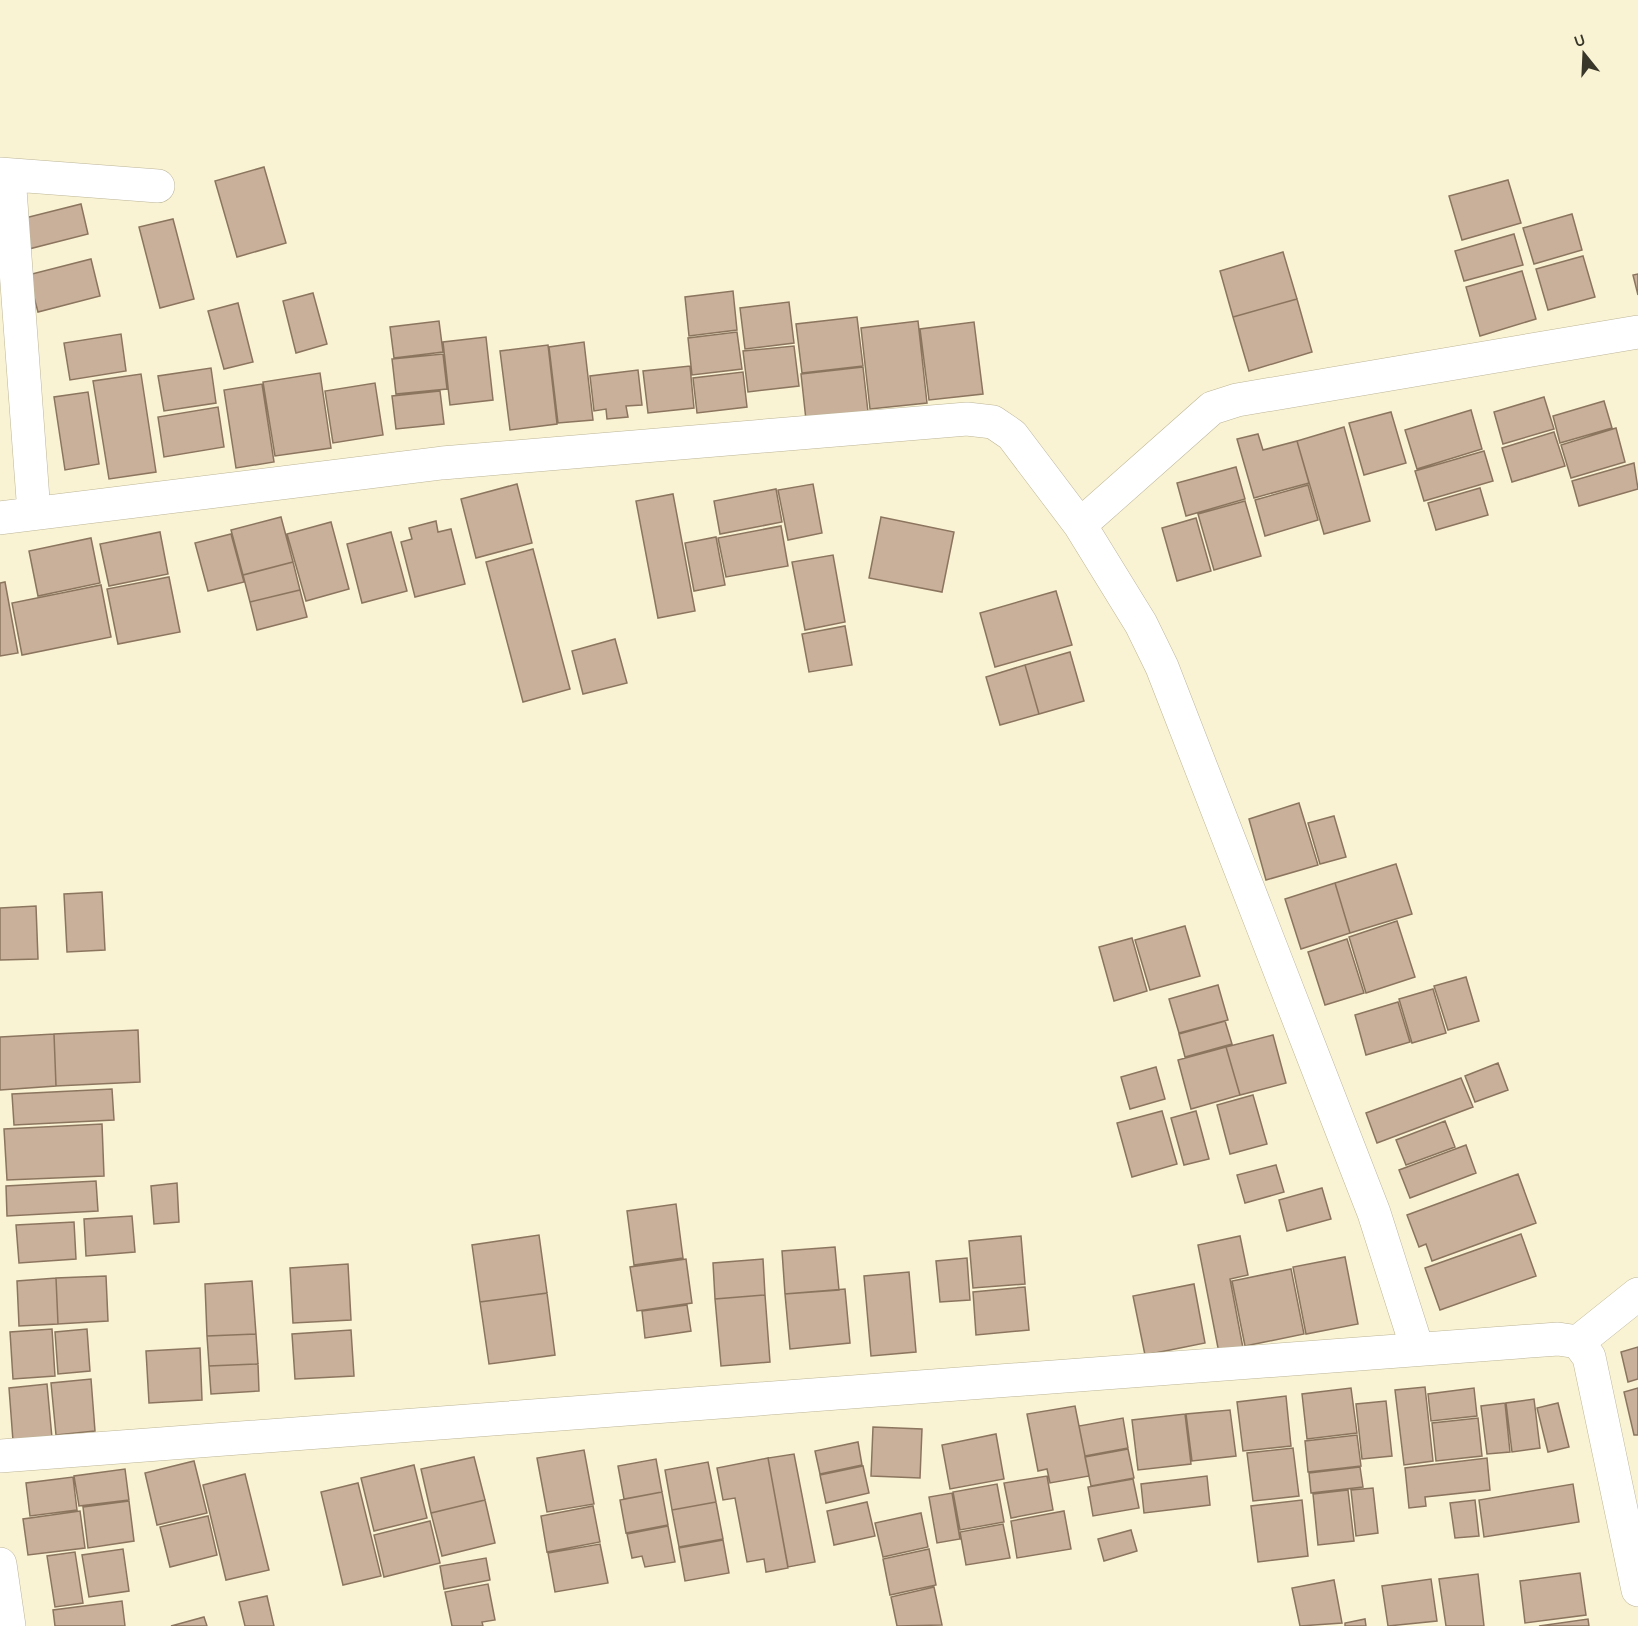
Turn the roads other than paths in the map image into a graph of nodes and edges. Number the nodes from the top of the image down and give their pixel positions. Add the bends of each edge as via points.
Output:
1 (4, 175) edge
2 (158, 186) dead end
3 (1638, 332) edge
4 (34, 513) junction
5 (0, 518) edge
6 (1080, 525) junction
7 (1638, 1294) edge
8 (1578, 1342) junction
9 (1417, 1348) junction
10 (0, 1456) edge
11 (0, 1564) edge
12 (1638, 1590) edge
13 (9, 1626) edge

1 - 2 street
1 - 4 street
3 - 6 street via 1249,398 1212,408
4 - 5 street
4 - 6 street via 442,463 967,419 993,422 1012,435
6 - 9 street via 1141,624 1162,667 1374,1213
7 - 8 street
8 - 9 street via 1558,1339
8 - 12 street via 1589,1357
9 - 10 street
11 - 13 street

